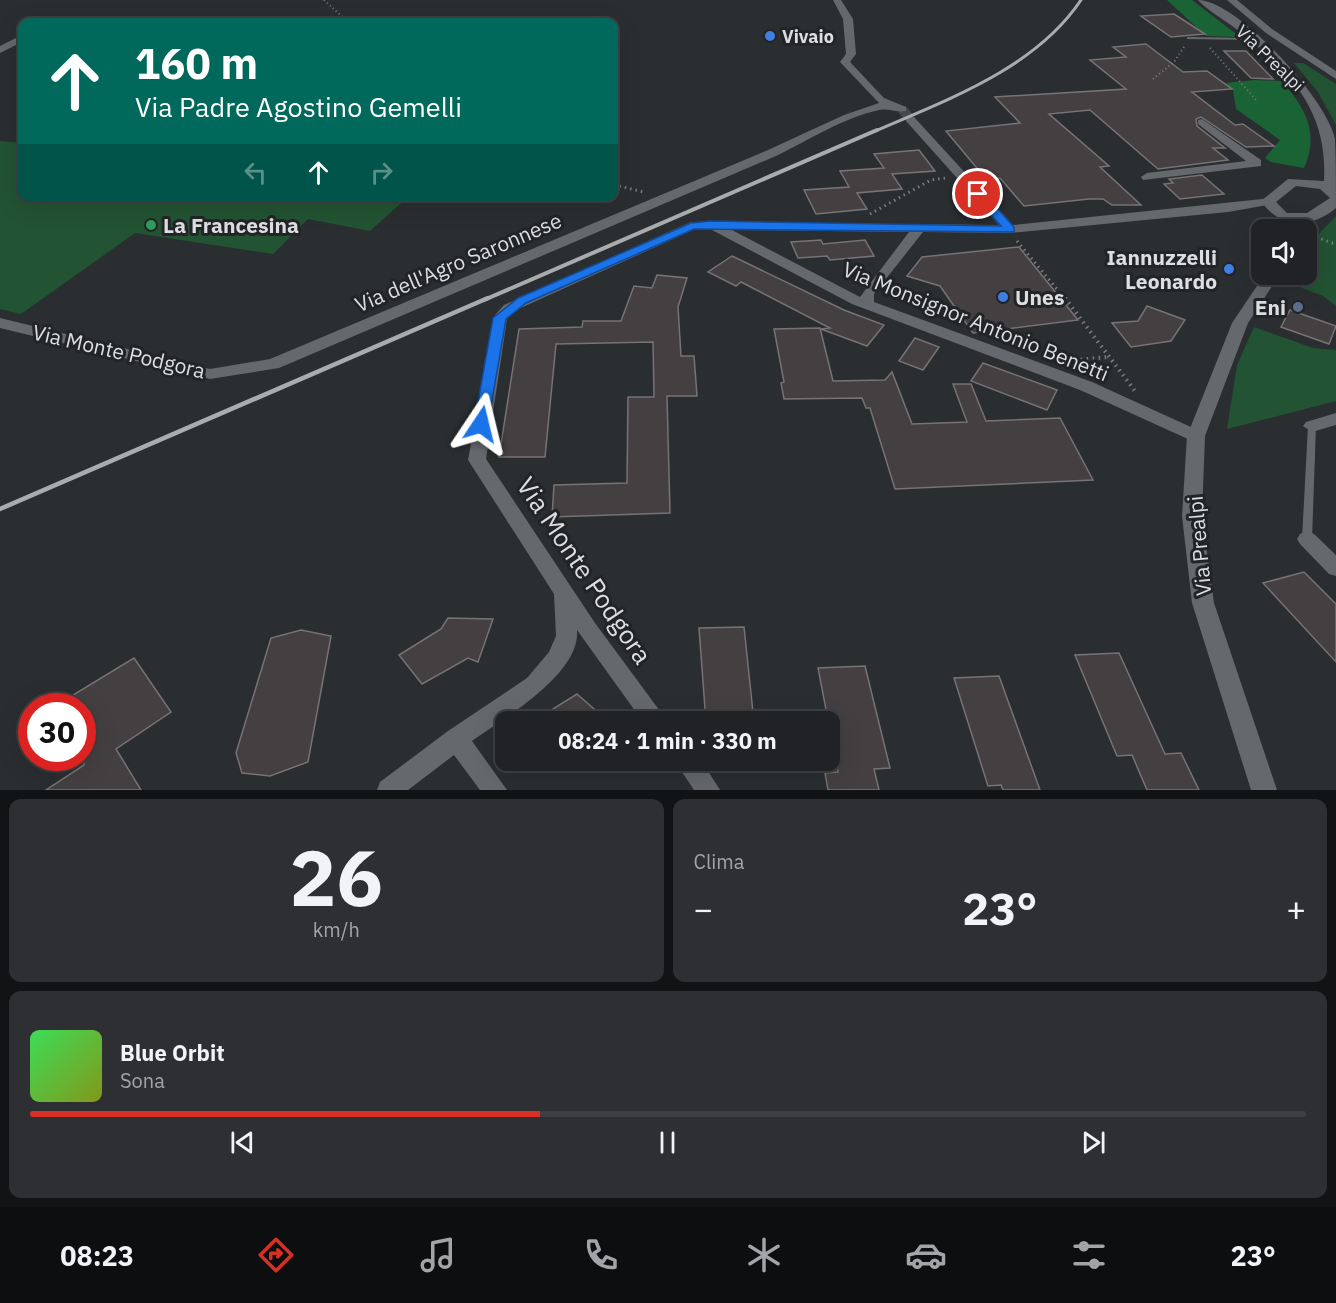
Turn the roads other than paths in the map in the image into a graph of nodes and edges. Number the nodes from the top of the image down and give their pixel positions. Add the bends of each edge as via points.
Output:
1 (837, 0) edge
2 (1203, 0) edge
3 (1231, 0) edge
4 (1189, 38) road end
5 (1253, 39) junction
6 (18, 40) edge
7 (0, 50) edge
8 (1336, 76) edge
9 (901, 111) junction
10 (1202, 122) dead end
11 (1331, 161) junction
12 (1147, 177) dead end
13 (1293, 182) junction
14 (1335, 197) edge
15 (1274, 208) junction
16 (1312, 218) joint
17 (1278, 219) edge
18 (710, 224) junction
19 (919, 228) junction
20 (1009, 229) junction
21 (1265, 285) edge
22 (867, 303) junction
23 (0, 323) edge
24 (239, 369) joint
25 (1336, 419) edge
26 (1312, 426) joint
27 (1196, 436) junction
28 (1307, 539) joint
29 (1336, 568) edge
30 (564, 590) junction
31 (649, 711) edge
32 (456, 739) junction
33 (694, 771) edge
34 (388, 790) edge
35 (495, 790) edge
36 (708, 790) edge
37 (1264, 790) edge

1 - 9 street via 848,19 851,54 846,62 880,100
2 - 5 street, Via Prealpi
3 - 8 street
4 - 5 lane
5 - 11 street, Via Prealpi via 1311,99 1329,136
6 - 7 street
9 - 20 street
9 - 24 street, Via dell'Agro Saronnese via 878,105 273,364
10 - 12 street via 1257,163
11 - 13 street
11 - 14 street, Via Prealpi
13 - 14 street via 1316,183
13 - 15 street
14 - 16 street
15 - 16 street via 1294,218
15 - 17 street
15 - 20 street via 1228,208
18 - 19 street
18 - 22 street, Via Monsignor Antonio Benetti
18 - 30 street, Via Monte Podgora via 691,226 522,300 500,318 477,459
19 - 20 street
19 - 22 street via 867,294
21 - 27 street, Via Prealpi via 1240,322
22 - 27 street, Via Monsignor Antonio Benetti via 1086,386
23 - 24 street, Via Monte Podgora via 210,374
25 - 26 street
26 - 28 lane
27 - 37 street, Via Prealpi via 1192,516 1203,603
28 - 29 street
30 - 31 street, Via Monte Podgora
30 - 32 street via 567,636 557,658 535,685
32 - 34 street
32 - 35 street
33 - 36 street

